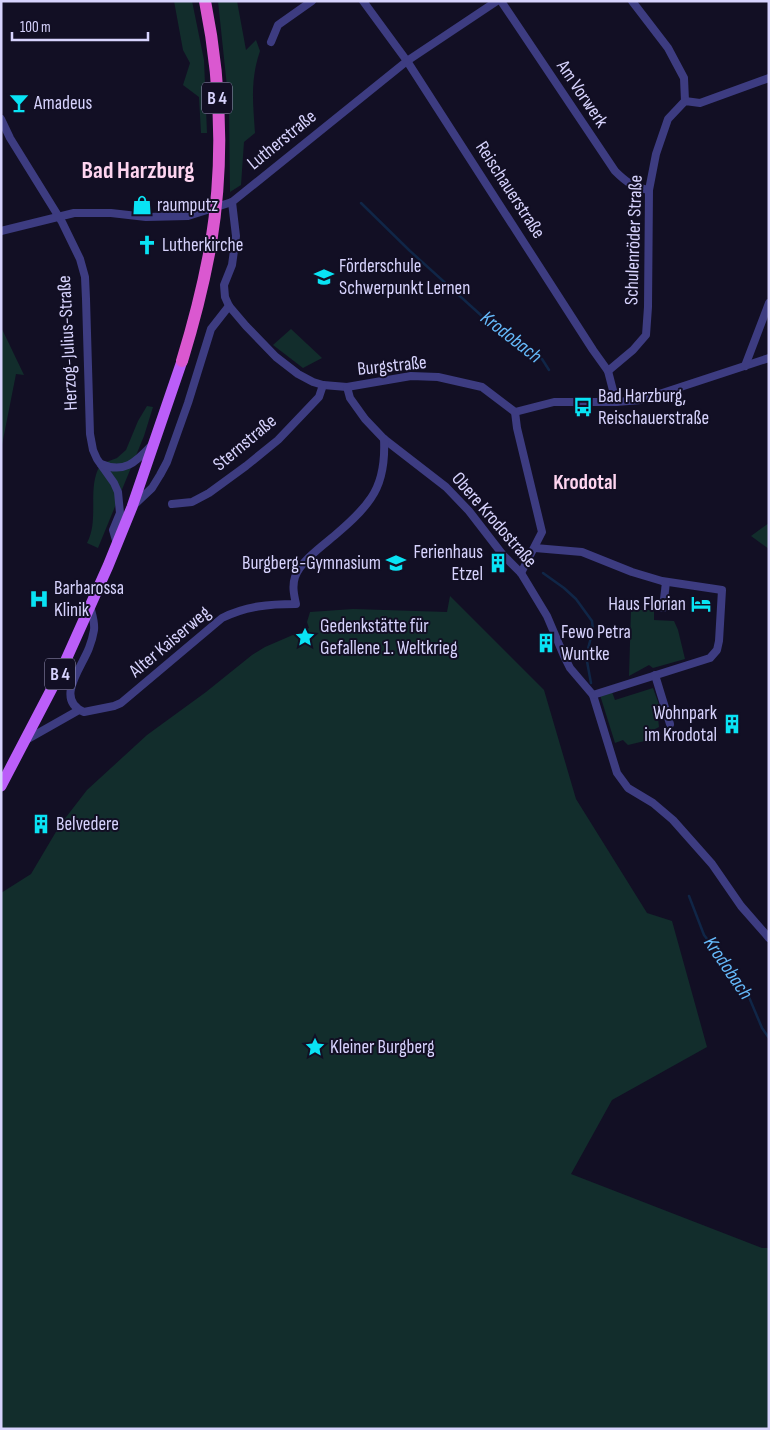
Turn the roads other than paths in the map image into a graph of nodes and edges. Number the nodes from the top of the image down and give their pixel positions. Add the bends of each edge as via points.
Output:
1 (205, 1) edge
2 (312, 1) edge
3 (363, 1) edge
4 (499, 1) edge
5 (632, 1) edge
6 (271, 42) dead end
7 (407, 60) junction
8 (769, 78) edge
9 (685, 101) junction
10 (1, 119) edge
11 (649, 190) junction
12 (230, 202) junction
13 (58, 216) junction
14 (1, 231) edge
15 (769, 303) edge
16 (229, 306) junction
17 (769, 358) edge
18 (182, 361) joint
19 (745, 366) junction
20 (608, 371) junction
21 (323, 385) junction
22 (347, 387) junction
23 (616, 402) junction
24 (515, 412) junction
25 (384, 440) junction
26 (154, 443) junction
27 (101, 464) junction
28 (172, 504) dead end
29 (132, 507) junction
30 (117, 544) junction
31 (535, 548) junction
32 (521, 573) junction
33 (666, 582) junction
34 (90, 606) junction
35 (663, 608) dead end
36 (655, 675) junction
37 (593, 695) junction
38 (81, 711) junction
39 (670, 724) dead end
40 (25, 740) junction
41 (1, 786) edge
42 (769, 938) edge

1 - 18 highway, B 4 via 218,103 217,187 204,275
2 - 6 street via 278,25
3 - 7 street, Reischauerstraße
4 - 7 street, Lutherstraße
4 - 11 street, Am Vorwerk via 615,171 628,183
5 - 9 street via 668,48 684,78
7 - 12 street, Lutherstraße
7 - 20 street, Reischauerstraße
8 - 9 street via 700,103
9 - 11 street, Schulenröder Straße via 668,119 656,154
10 - 13 street, Herzog-Julius-Straße
11 - 20 street, Schulenröder Straße via 646,335
12 - 13 street, Lutherstraße via 188,216 146,217 94,212
12 - 16 street via 236,236 232,265 224,285
13 - 14 street, Lutherstraße
13 - 27 street, Herzog-Julius-Straße via 80,259 84,277 89,421 93,450
15 - 19 street
16 - 21 street, Burgstraße via 276,357 306,378
16 - 29 street via 211,329 188,403 160,475 152,488
17 - 19 street
18 - 26 main road, B 4
19 - 23 street via 641,400
20 - 23 street, Reischauerstraße
21 - 22 street, Burgstraße
21 - 28 street, Sternstraße via 319,397 278,440 246,466 192,502
22 - 24 street, Burgstraße via 411,376 438,377 482,387
22 - 25 street, Obere Krodostraße via 350,398
23 - 24 street via 554,402
24 - 31 street via 542,532
25 - 32 street, Obere Krodostraße via 446,486
25 - 38 street, Alter Kaiserweg via 384,464 372,497 295,575 296,604 254,607 222,618 121,703
26 - 27 street via 139,459 124,467 112,468
26 - 29 main road, B 4
27 - 30 street, Herzog-Julius-Straße via 120,499 120,514 113,530
29 - 30 main road, B 4
30 - 34 main road, Herzog-Julius-Straße / B 4
31 - 32 street
31 - 33 street via 582,552
32 - 37 street, Obere Krodostraße via 547,616 570,668
33 - 35 street
33 - 36 street via 722,590 719,641 710,658
34 - 38 street via 94,628 70,694 74,706
34 - 40 main road, Herzog-Julius-Straße / B 4
36 - 37 street
36 - 39 street
37 - 42 street, Obere Krodostraße via 617,773 628,788 673,820
38 - 40 street, Alter Kaiserweg
40 - 41 main road, Herzog-Julius-Straße / B 4

